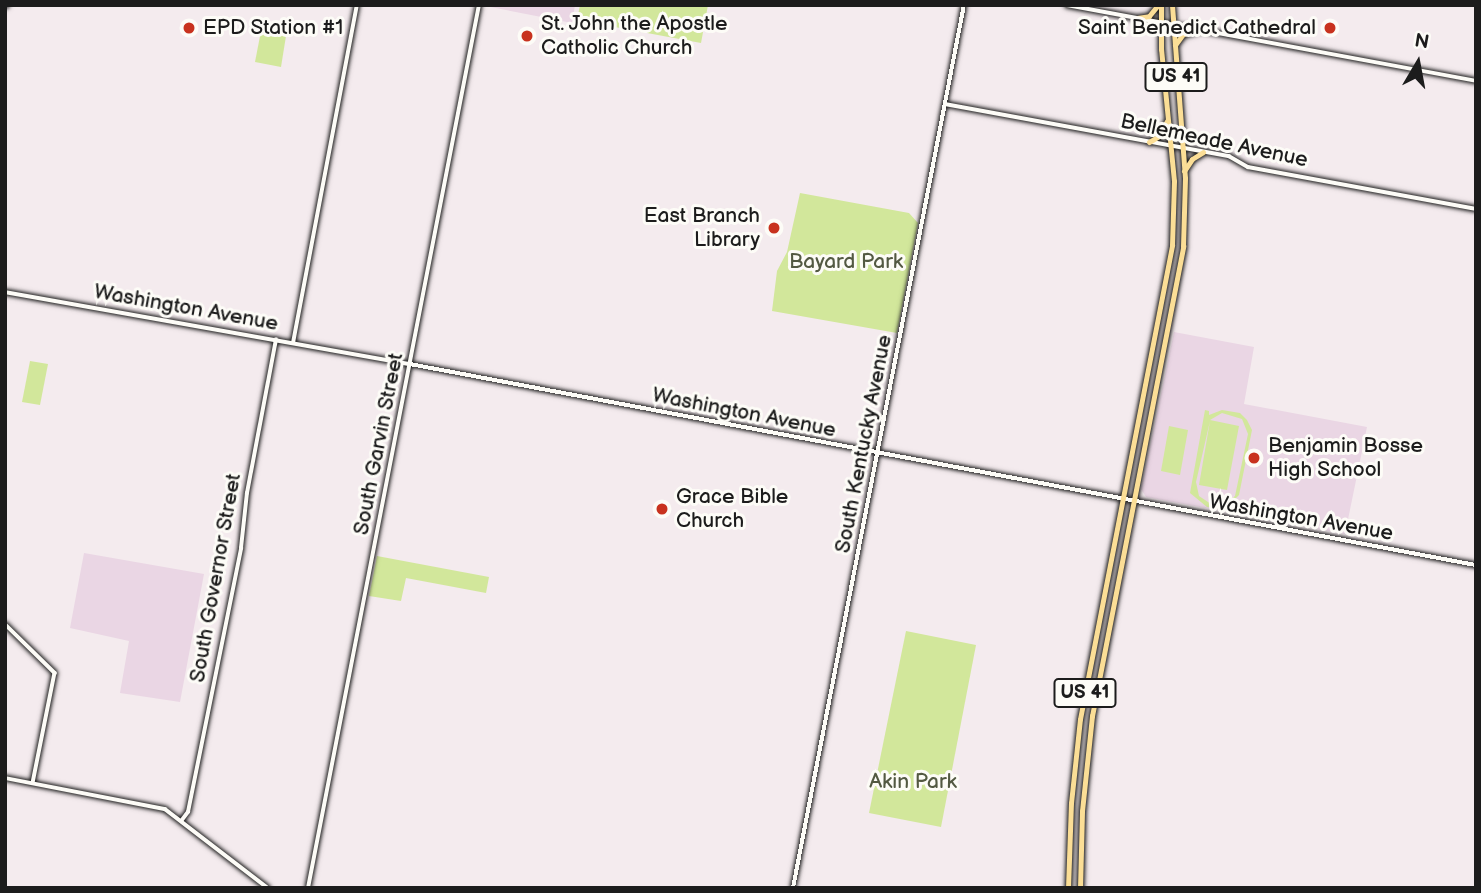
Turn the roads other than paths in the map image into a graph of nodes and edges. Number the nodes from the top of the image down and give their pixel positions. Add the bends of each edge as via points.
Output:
1 (357, 5) edge
2 (479, 5) edge
3 (964, 5) edge
4 (1067, 5) edge
5 (1160, 5) edge
6 (1172, 5) edge
7 (1137, 18) junction
8 (1160, 23) junction
9 (1172, 25) junction
10 (1198, 30) junction
11 (1174, 51) junction
12 (1476, 81) edge
13 (945, 104) junction
14 (1168, 118) junction
15 (1149, 142) junction
16 (1171, 146) junction
17 (1182, 148) junction
18 (1203, 152) junction
19 (1184, 171) junction
20 (1476, 209) edge
21 (5, 292) edge
22 (1155, 332) junction
23 (1167, 334) junction
24 (276, 340) junction
25 (293, 343) junction
26 (410, 364) junction
27 (878, 455) junction
28 (1122, 500) junction
29 (1134, 503) junction
30 (1476, 565) edge
31 (5, 624) edge
32 (1098, 624) junction
33 (1110, 626) junction
34 (5, 778) edge
35 (33, 783) junction
36 (182, 820) junction
37 (268, 888) edge
38 (308, 888) edge
39 (793, 888) edge
40 (1068, 888) edge
41 (1080, 888) edge

1 - 25 street
2 - 26 street, South Garvin Street
3 - 13 street, South Kentucky Avenue
4 - 7 street
5 - 7 highway via 1149,16
5 - 8 highway, US 41
6 - 9 highway, US 41
7 - 8 street
8 - 9 street
8 - 14 highway, US 41
9 - 10 street
9 - 11 highway, US 41
10 - 11 highway via 1180,36
10 - 12 street
11 - 17 highway, US 41
13 - 15 street, Bellemeade Avenue
13 - 27 street, South Kentucky Avenue
14 - 15 highway via 1162,133
14 - 16 highway, US 41
15 - 16 street, Bellemeade Avenue
16 - 17 street, Bellemeade Avenue
16 - 22 highway, US 41 via 1173,230
17 - 18 street, Bellemeade Avenue
17 - 19 highway, US 41
18 - 19 highway
18 - 20 street, Bellemeade Avenue via 1229,156 1248,167
19 - 23 highway, US 41 via 1183,246
21 - 24 street, Washington Avenue
22 - 23 highway via 1162,327
22 - 28 highway, US 41
23 - 29 highway, US 41
24 - 25 street, Washington Avenue
24 - 36 street, South Governor Street via 241,548 188,812
25 - 26 street, Washington Avenue
26 - 27 street, Washington Avenue
26 - 38 street, South Garvin Street
27 - 28 street, Washington Avenue
27 - 39 street, South Kentucky Avenue
28 - 29 street, Washington Avenue
28 - 32 highway, US 41
29 - 30 street, Washington Avenue
29 - 33 highway, US 41
31 - 35 street via 55,673
32 - 33 highway via 1103,631
32 - 40 highway, US 41 via 1076,751
33 - 41 highway, US 41 via 1084,776
34 - 35 street
35 - 36 street via 164,809
36 - 37 street

